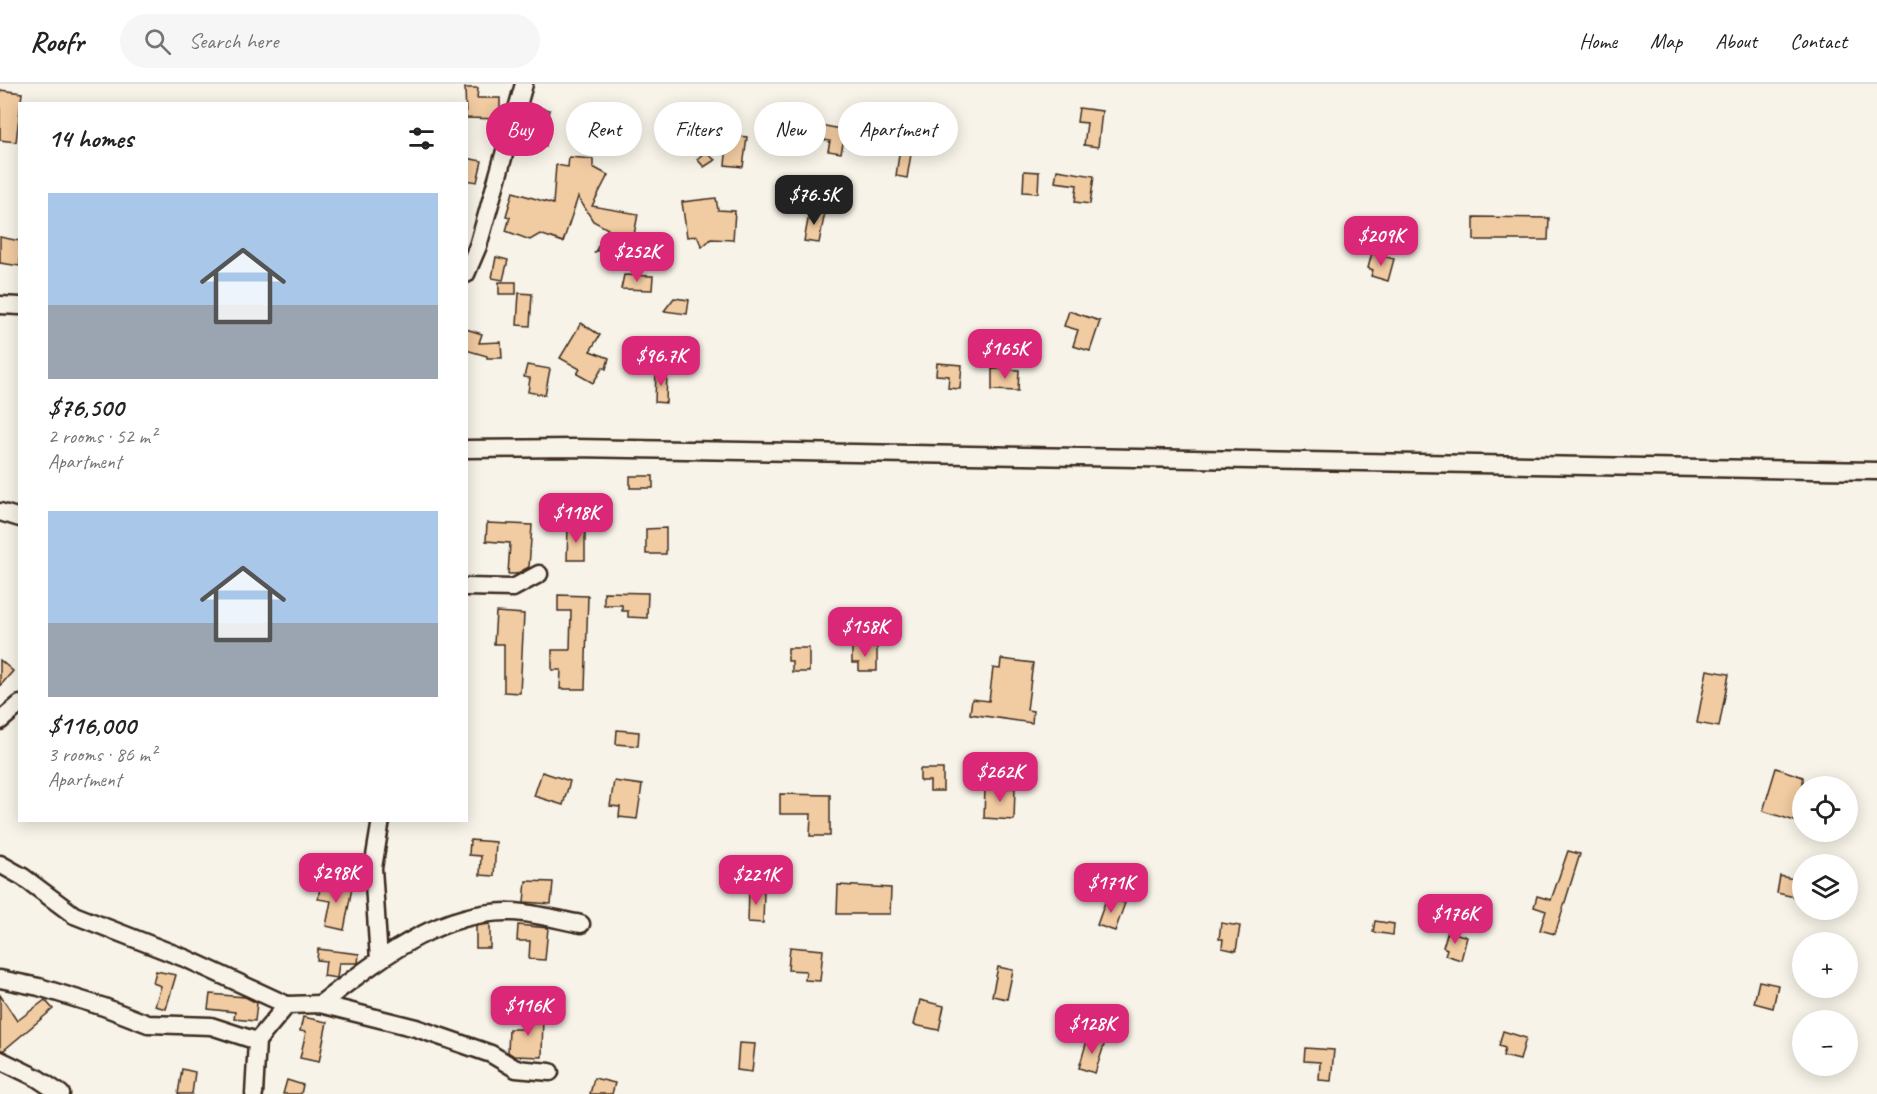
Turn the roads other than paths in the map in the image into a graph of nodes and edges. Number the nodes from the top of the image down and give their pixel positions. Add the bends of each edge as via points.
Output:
1 (524, 84) edge
2 (468, 269) edge
3 (0, 305) edge
4 (18, 306) edge
5 (468, 449) edge
6 (1877, 471) edge
7 (0, 512) edge
8 (18, 517) edge
9 (539, 574) dead end
10 (468, 587) edge
11 (18, 706) edge
12 (0, 721) edge
13 (381, 822) edge
14 (0, 864) edge
15 (582, 924) dead end
16 (379, 960) junction
17 (0, 979) edge
18 (320, 1004) junction
19 (287, 1005) junction
20 (257, 1041) junction
21 (0, 1060) edge
22 (550, 1072) dead end
23 (61, 1094) edge
24 (254, 1094) edge

1 - 2 street
3 - 4 street
5 - 6 street
7 - 8 street
9 - 10 street via 513,588
11 - 12 street
13 - 16 street via 373,868
14 - 19 street via 74,915 187,959
15 - 16 street via 513,912 452,920
16 - 18 street
17 - 20 street via 71,997 148,1024 211,1026
18 - 19 street
18 - 22 street via 416,1028 491,1054 516,1070
19 - 20 street
20 - 24 street
21 - 23 street

